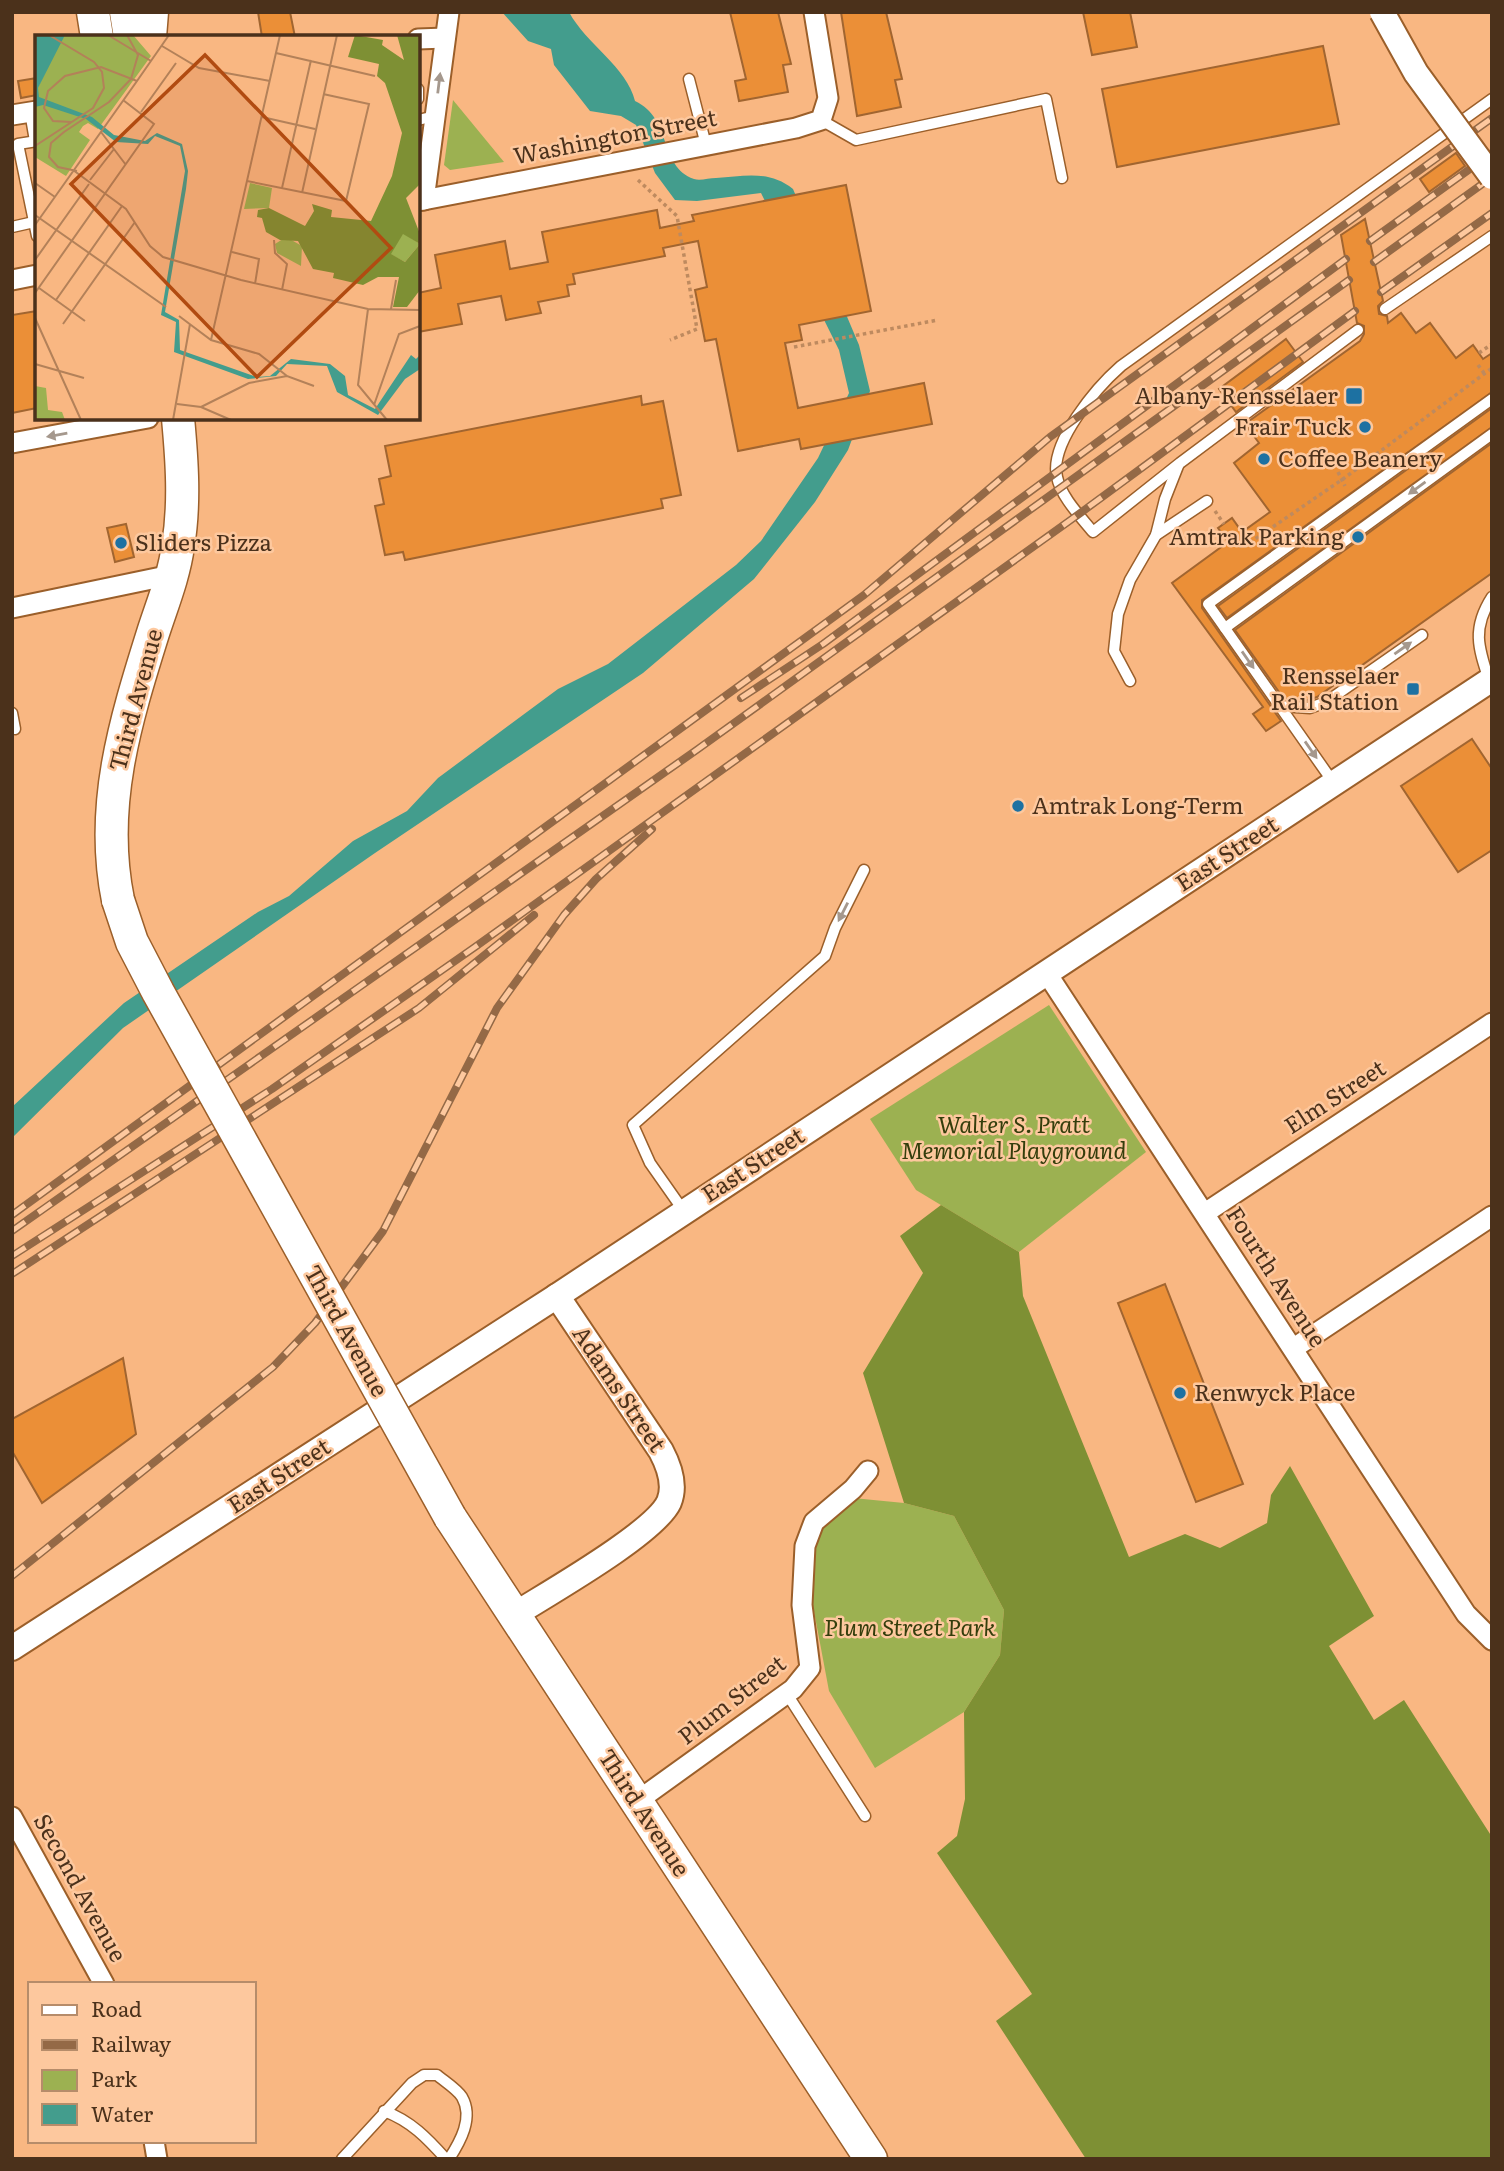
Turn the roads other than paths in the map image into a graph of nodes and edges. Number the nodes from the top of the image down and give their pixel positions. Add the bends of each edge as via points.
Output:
1 (93, 12) edge
2 (125, 12) edge
3 (152, 12) edge
4 (449, 12) edge
5 (814, 12) edge
6 (1382, 12) edge
7 (97, 35) edge
8 (130, 35) edge
9 (150, 35) edge
10 (445, 38) junction
11 (420, 39) edge
12 (689, 79) dead end
13 (1492, 99) edge
14 (26, 113) edge
15 (427, 118) edge
16 (821, 120) junction
17 (35, 138) edge
18 (35, 141) edge
19 (706, 145) junction
20 (1492, 177) edge
21 (1062, 178) dead end
22 (421, 200) edge
23 (34, 203) edge
24 (34, 222) junction
25 (12, 227) edge
26 (35, 227) edge
27 (1492, 236) edge
28 (35, 275) edge
29 (12, 280) edge
30 (1385, 309) dead end
31 (1358, 330) dead end
32 (1492, 399) edge
33 (137, 420) edge
34 (178, 420) edge
35 (1492, 434) edge
36 (12, 443) edge
37 (1180, 463) junction
38 (1207, 501) dead end
39 (1156, 536) junction
40 (172, 575) junction
41 (1492, 597) edge
42 (12, 608) edge
43 (1225, 628) junction
44 (1422, 635) dead end
45 (1130, 681) dead end
46 (1491, 681) edge
47 (1280, 706) junction
48 (12, 713) edge
49 (15, 729) dead end
50 (1334, 783) junction
51 (864, 870) dead end
52 (1046, 972) junction
53 (1492, 1023) edge
54 (684, 1211) junction
55 (1205, 1213) junction
56 (1492, 1216) edge
57 (557, 1296) junction
58 (1294, 1348) junction
59 (868, 1471) dead end
60 (514, 1615) junction
61 (1492, 1640) edge
62 (12, 1648) edge
63 (787, 1694) junction
64 (636, 1802) junction
65 (865, 1816) dead end
66 (12, 1817) edge
67 (103, 1982) edge
68 (384, 2111) junction
69 (342, 2159) edge
70 (447, 2159) edge
71 (872, 2159) edge

1 - 7 main road
2 - 8 main road
3 - 9 main road
4 - 10 street
5 - 16 street via 828,98
6 - 20 street, bridge via 1416,73
10 - 11 street
15 -> 10 street
12 - 19 lane
13 - 37 lane via 1121,366 1094,393 1074,424 1058,456 1056,473 1093,532
14 - 17 lane
15 - 22 street
16 - 19 street, Washington Street
16 - 21 lane via 856,140 1045,99
18 - 23 lane via 18,144
19 - 22 street, Washington Street
23 - 24 lane
24 - 25 lane
24 - 26 lane
27 - 30 lane
28 - 29 street
31 - 37 lane
32 - 43 lane via 1208,604
33 -> 36 street
34 - 40 main road, Third Avenue via 182,498
35 -> 43 lane
37 - 39 lane
38 - 39 lane
39 - 45 lane via 1130,580 1118,614 1114,651
40 - 42 street
40 - 60 main road, Third Avenue, bridge via 116,768 110,839 118,900 132,942 158,992 450,1517
41 - 46 lane via 1483,611 1476,645
43 -> 47 lane
47 -> 44 lane via 1310,708 1326,702
46 - 50 street, East Street
47 -> 50 lane
48 - 49 lane
50 - 52 street, East Street
51 -> 54 lane via 825,956 633,1125 650,1163
52 - 54 street, East Street
52 - 55 street, Fourth Avenue
53 - 55 street, Elm Street
54 - 57 street, East Street
55 - 58 street, Fourth Avenue
56 - 58 street
57 - 60 street, Adams Street via 661,1451 672,1491 668,1503 647,1527
57 - 62 street, East Street
58 - 61 street, Fourth Avenue via 1466,1614
59 - 63 street, Plum Street via 814,1522 809,1534 801,1587 810,1668
60 - 64 main road, Third Avenue
63 - 64 street, Plum Street
63 - 65 lane
64 - 71 main road, Third Avenue
66 - 67 street, Second Avenue
68 - 69 lane
68 - 70 lane via 404,2119
68 - 70 lane via 412,2082 424,2075 437,2075 462,2097 467,2119 458,2145

